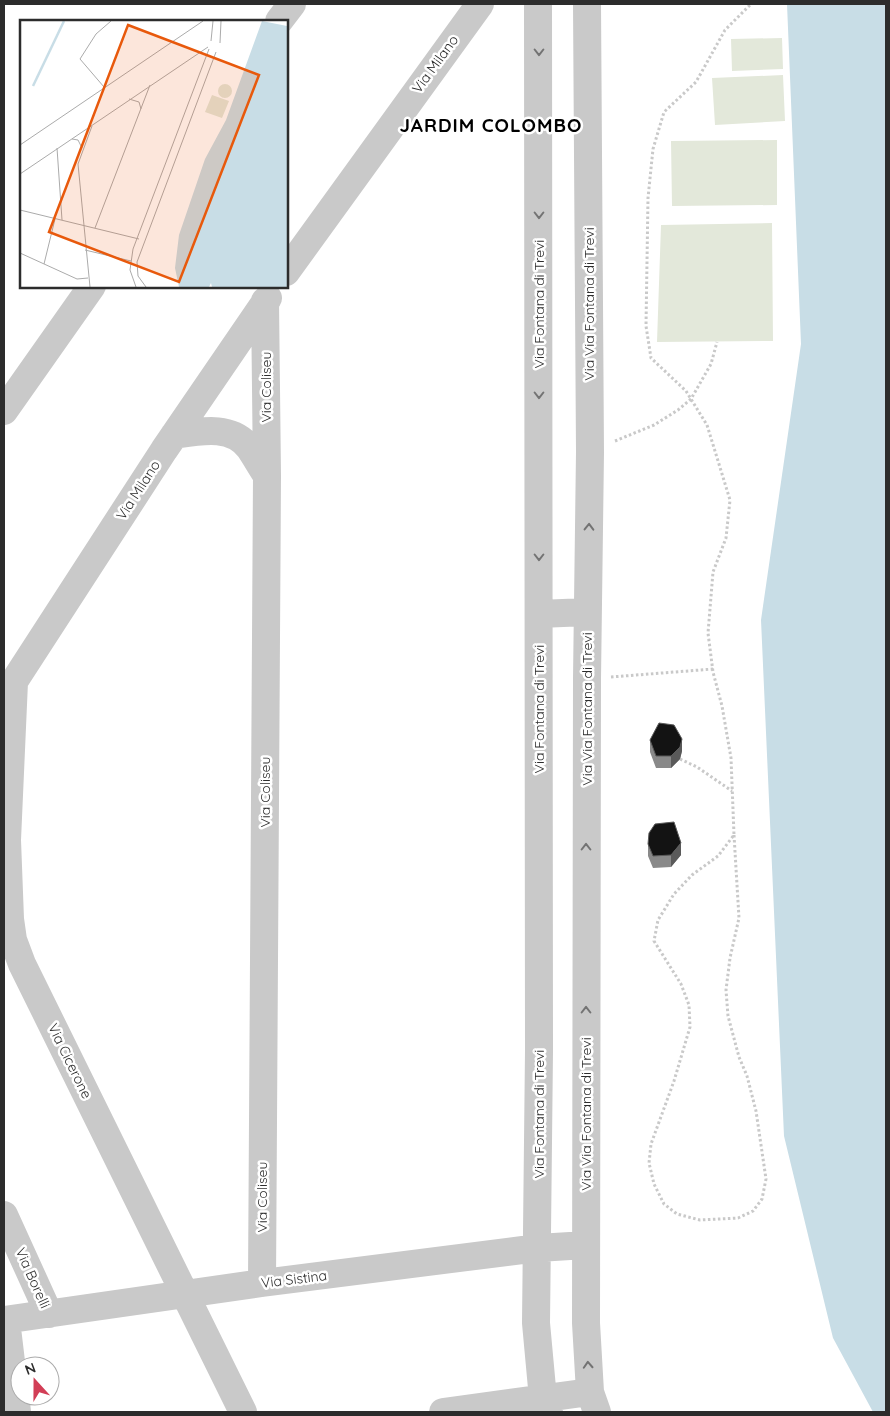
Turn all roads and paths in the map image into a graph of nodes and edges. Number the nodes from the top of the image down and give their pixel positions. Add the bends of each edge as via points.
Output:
1 (292, 4) edge
2 (480, 4) edge
3 (538, 4) edge
4 (587, 4) edge
5 (751, 4) edge
6 (280, 20) edge
7 (288, 269) edge
8 (91, 288) edge
9 (271, 294) edge
10 (716, 342) dead end
11 (691, 399) junction
12 (4, 411) edge
13 (174, 435) junction
14 (590, 452) junction
15 (267, 476) junction
16 (588, 612) junction
17 (539, 614) junction
18 (713, 669) junction
19 (587, 679) junction
20 (9, 689) edge
21 (680, 758) edge
22 (732, 791) junction
23 (734, 834) junction
24 (5, 837) edge
25 (4, 1215) edge
26 (586, 1245) junction
27 (538, 1248) junction
28 (262, 1283) junction
29 (185, 1295) junction
30 (49, 1314) junction
31 (5, 1320) edge
32 (594, 1402) edge
33 (546, 1406) edge
34 (17, 1412) edge
35 (243, 1412) edge
36 (443, 1412) edge

1 - 6 street
2 - 7 street, Via Milano
3 -> 17 street, Via Fontana di Trevi
4 - 14 street, Via Via Fontana di Trevi
5 - 11 path via 725,30 696,82 664,112 653,149 648,198 646,326 652,358
8 - 12 street
9 - 13 street, Via Milano
9 - 15 street, Via Coliseu
10 - 11 path via 711,364
11 - 14 path via 654,425
11 - 18 path via 707,425 730,500 726,538 713,572 708,633
13 - 15 street via 200,431 237,436 249,447
13 - 20 street, Via Milano
16 -> 14 street, Via Via Fontana di Trevi
15 - 28 street, Via Coliseu
16 - 17 street
16 - 19 street, Via Via Fontana di Trevi
17 - 27 street, Via Fontana di Trevi
18 - 19 path
18 - 22 path via 731,758
26 -> 19 street, Via Via Fontana di Trevi
20 - 24 street, Via Cicerone
21 - 22 path
22 - 23 path
23 - 23 path via 739,918 726,990 739,1057 756,1111 766,1179 762,1199 752,1211 738,1218 700,1220 676,1214 664,1204 654,1184 649,1163 651,1144 690,1026 689,1005 681,984 654,941 658,920 674,894 692,875 718,856
24 - 29 street, Via Cicerone via 10,919 13,940 22,964
25 - 30 street, Via Borelli
26 - 27 street, Via Sistina
32 -> 26 street, Via Via Fontana di Trevi via 586,1323
27 - 28 street, Via Sistina
27 - 33 street, Via Fontana di Trevi via 536,1323
28 - 29 street, Via Sistina
29 - 30 street, Via Sistina
29 - 35 street, Via Cicerone
30 - 31 street, Via Sistina
31 - 34 street
32 - 33 street
33 - 36 street

